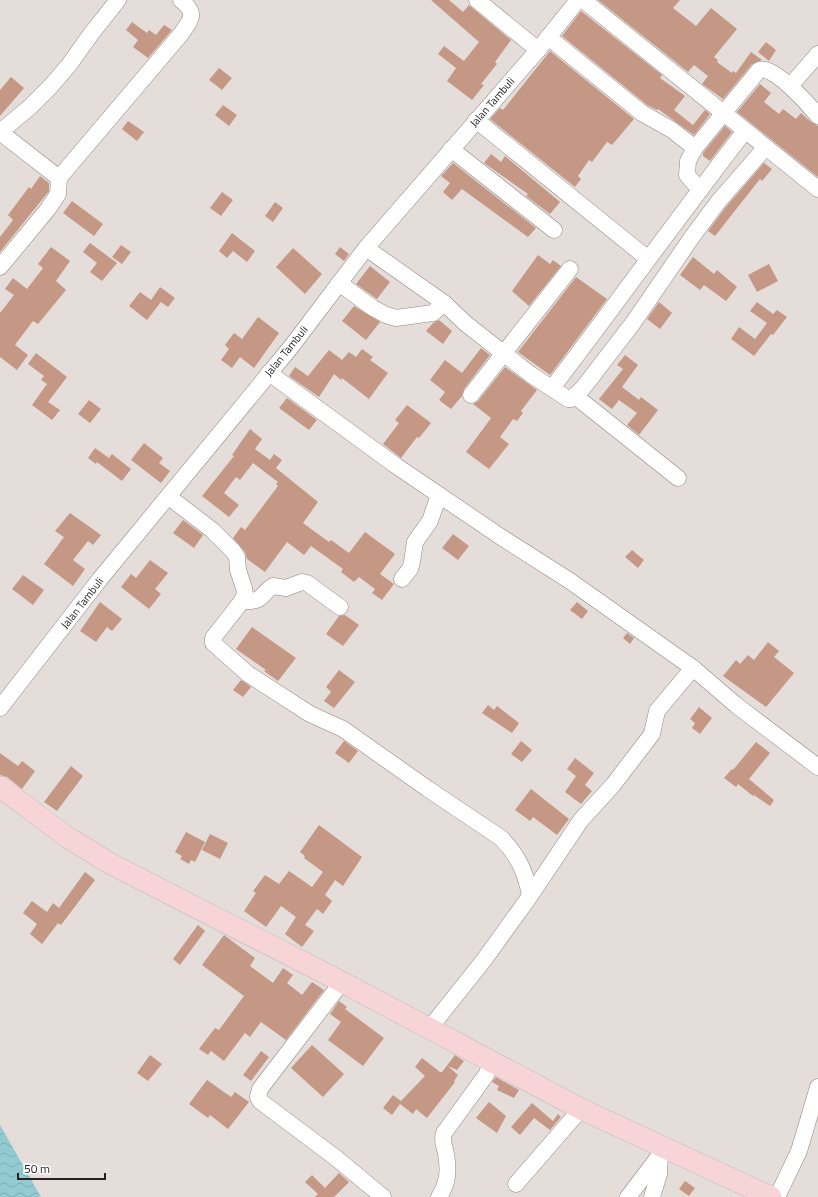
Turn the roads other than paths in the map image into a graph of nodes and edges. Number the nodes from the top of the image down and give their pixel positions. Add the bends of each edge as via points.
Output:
1 (118, 0) edge
2 (181, 0) edge
3 (477, 0) edge
4 (578, 0) edge
5 (583, 0) edge
6 (548, 37) junction
7 (538, 50) junction
8 (818, 54) edge
9 (790, 86) junction
10 (722, 113) junction
11 (818, 116) edge
12 (476, 120) junction
13 (0, 132) edge
14 (745, 132) junction
15 (695, 148) junction
16 (765, 148) junction
17 (451, 149) junction
18 (59, 178) junction
19 (818, 189) edge
20 (700, 190) junction
21 (554, 230) dead end
22 (366, 248) junction
23 (647, 258) junction
24 (0, 267) edge
25 (570, 268) dead end
26 (339, 283) junction
27 (444, 303) junction
28 (503, 352) junction
29 (269, 373) junction
30 (552, 388) junction
31 (471, 395) dead end
32 (575, 396) junction
33 (678, 478) dead end
34 (439, 495) junction
35 (169, 497) junction
36 (402, 579) dead end
37 (242, 601) junction
38 (340, 607) dead end
39 (693, 668) junction
40 (0, 708) edge
41 (818, 767) edge
42 (0, 788) edge
43 (530, 896) junction
44 (342, 982) junction
45 (429, 1029) junction
46 (493, 1061) junction
47 (818, 1087) edge
48 (581, 1109) junction
49 (663, 1152) junction
50 (516, 1184) dead end
51 (384, 1197) edge
52 (439, 1197) edge
53 (628, 1197) edge
54 (652, 1197) edge
55 (771, 1197) edge
56 (777, 1197) edge

1 - 13 street via 50,87
2 - 18 street via 190,9 192,19
3 - 7 street
4 - 6 street, Jalan Tambuli
5 - 10 street
6 - 7 street, Jalan Tambuli
6 - 15 street via 642,113 672,130
7 - 12 street, Jalan Tambuli
8 - 9 street
9 - 10 street via 762,68
9 - 11 street
10 - 14 street
10 - 15 street
12 - 17 street, Jalan Tambuli
12 - 23 street
13 - 18 street
14 - 16 street
14 - 20 street
15 - 20 street via 688,161 687,175
16 - 19 street
16 - 32 street via 692,237 633,323
17 - 21 street
17 - 22 street, Jalan Tambuli
18 - 24 street via 58,194
20 - 23 street
22 - 26 street, Jalan Tambuli
22 - 27 street
23 - 30 street via 619,300
25 - 28 street
26 - 27 street via 373,308 396,318 433,313
26 - 29 street, Jalan Tambuli
27 - 28 street
28 - 30 street
28 - 31 street
29 - 34 street
29 - 35 street, Jalan Tambuli
30 - 32 street via 568,399
32 - 33 street
34 - 36 street via 430,521 415,542 410,569
34 - 39 street via 570,581
35 - 37 street via 212,530 233,551 237,557 244,588
35 - 40 street, Jalan Tambuli via 100,579
37 - 38 street via 262,598 273,586 286,588 302,582
37 - 43 street via 213,638 215,645 248,674 310,714 343,729 501,838 510,846 526,876
39 - 41 street via 736,705
39 - 43 street via 657,711 652,734 613,785 581,820
42 - 44 main road via 111,864
43 - 45 street via 484,960
44 - 45 main road
44 - 51 street via 260,1090 258,1097 260,1102
45 - 46 main road
46 - 48 main road
46 - 52 street via 486,1075 444,1133 442,1143 446,1153 447,1181
47 - 56 street via 799,1151
48 - 49 main road
48 - 50 street
49 - 53 street
49 - 54 street
49 - 55 main road

